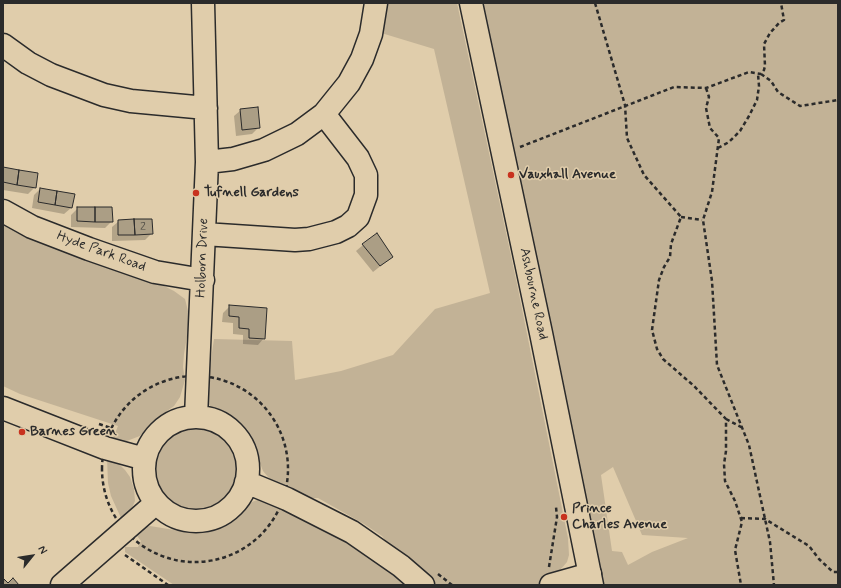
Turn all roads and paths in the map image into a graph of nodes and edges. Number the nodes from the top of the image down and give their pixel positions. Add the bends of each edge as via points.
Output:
1 (203, 3) edge
2 (376, 3) edge
3 (471, 3) edge
4 (595, 3) edge
5 (781, 3) edge
6 (3, 45) edge
7 (759, 74) junction
8 (706, 88) junction
9 (838, 100) edge
10 (625, 105) junction
11 (206, 108) junction
12 (324, 114) junction
13 (516, 148) dead end
14 (718, 148) junction
15 (207, 162) junction
16 (3, 211) edge
17 (681, 217) junction
18 (703, 220) junction
19 (204, 234) junction
20 (202, 280) junction
21 (197, 375) junction
22 (3, 408) edge
23 (196, 417) junction
24 (726, 419) junction
25 (743, 428) junction
26 (106, 448) junction
27 (145, 459) junction
28 (246, 482) junction
29 (283, 497) junction
30 (555, 502) dead end
31 (156, 503) junction
32 (741, 518) junction
33 (765, 519) junction
34 (125, 531) junction
35 (107, 546) junction
36 (838, 572) edge
37 (548, 578) edge
38 (591, 580) edge
39 (62, 585) edge
40 (168, 585) edge
41 (423, 585) edge
42 (741, 585) edge
43 (774, 585) edge

1 - 11 main road, Holborn Drive
2 - 12 main road via 371,34 362,59 349,83
3 - 38 main road, Ashbourne Road
4 - 10 path
5 - 7 path via 784,20 770,33 764,44 765,66
6 - 11 main road via 52,75 104,95 131,101
7 - 8 path via 748,72
7 - 9 path via 770,81 778,92 800,106
7 - 14 path via 756,100 749,116 740,131
8 - 10 path via 674,87
8 - 14 path via 709,97 706,108 710,128 719,138
10 - 13 path
10 - 17 path via 627,138 644,175
11 - 15 main road, Holborn Drive
12 - 15 main road via 297,134 264,150 233,159
12 - 19 main road via 358,158 366,175 366,195 358,216 348,226 336,232 295,240
14 - 18 path via 712,192
15 - 19 main road, Holborn Drive
16 - 20 main road, Hyde Park Road via 89,249 155,272
17 - 18 path
17 - 24 path via 671,244 670,257 659,280 652,330 663,359
18 - 25 path via 712,281 717,365
19 - 20 main road, Holborn Drive
20 - 21 main road, Holborn Drive
21 - 23 main road, Holborn Drive
21 - 26 path via 167,380 141,393 117,418 108,436
21 - 29 path via 210,375 241,388 259,400 272,416 281,433 287,464 287,486
22 - 26 main road
23 - 27 main road via 174,422 163,429 155,437
23 - 28 main road via 219,423 237,438 247,458
24 - 25 path
24 - 32 path via 726,481
25 - 33 path via 749,444
26 - 27 main road
26 - 34 path via 103,461 106,492
27 - 31 main road via 145,482
28 - 29 main road
28 - 31 main road via 236,502 218,516 208,520 185,520 174,517
29 - 34 path via 274,517 262,534 244,548 211,562 184,562 165,557 145,548
29 - 41 main road via 352,532 401,566
30 - 37 path via 557,517
31 - 34 main road
32 - 33 path
32 - 42 path via 735,550
33 - 36 path via 809,546 833,572
33 - 43 path
34 - 35 main road
35 - 39 main road
35 - 40 path via 116,548
37 - 38 main road

